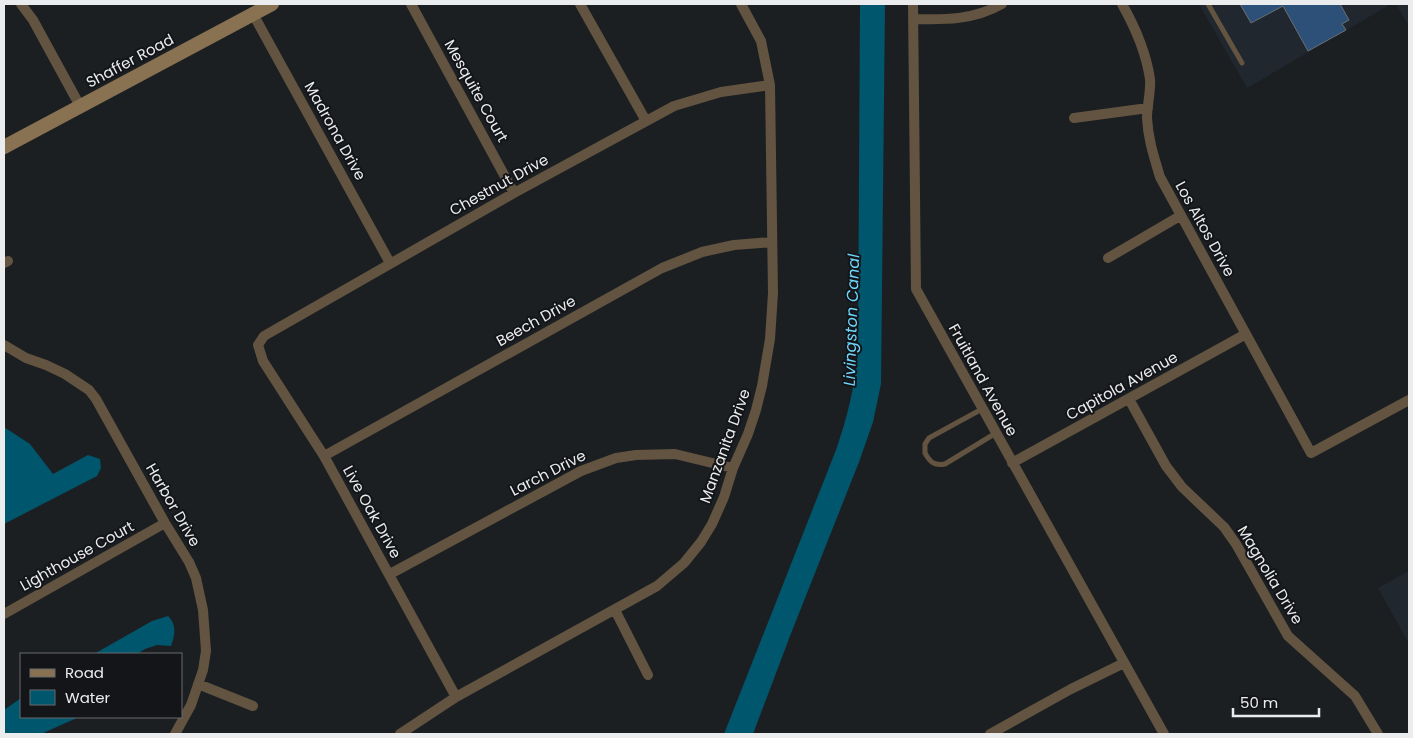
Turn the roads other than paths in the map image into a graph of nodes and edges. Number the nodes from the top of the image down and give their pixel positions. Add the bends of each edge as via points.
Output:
1 (21, 4) edge
2 (272, 4) edge
3 (411, 4) edge
4 (580, 4) edge
5 (741, 4) edge
6 (914, 4) edge
7 (1002, 4) edge
8 (1122, 4) edge
9 (1208, 4) edge
10 (253, 14) junction
11 (913, 19) junction
12 (1242, 63) dead end
13 (770, 85) junction
14 (80, 106) junction
15 (1148, 108) junction
16 (1074, 118) dead end
17 (646, 121) junction
18 (4, 147) edge
19 (514, 193) junction
20 (1180, 216) junction
21 (772, 242) junction
22 (1108, 258) dead end
23 (390, 263) junction
24 (1246, 334) junction
25 (4, 345) edge
26 (258, 345) joint
27 (1129, 399) junction
28 (1409, 400) edge
29 (982, 409) junction
30 (996, 433) junction
31 (324, 456) junction
32 (1012, 463) junction
33 (733, 468) junction
34 (165, 523) junction
35 (390, 574) junction
36 (615, 610) junction
37 (4, 614) edge
38 (1124, 663) junction
39 (648, 675) dead end
40 (198, 684) junction
41 (456, 697) junction
42 (253, 706) dead end
43 (175, 734) edge
44 (400, 734) edge
45 (990, 734) edge
46 (1164, 734) edge
47 (1378, 734) edge

1 - 14 street
2 - 10 main road, Shaffer Road
3 - 19 street, Mesquite Court
4 - 17 street
5 - 13 street, Manzanita Drive via 761,41
6 - 11 street, Fruitland Avenue
7 - 11 street via 971,17
8 - 15 street, Los Altos Drive via 1143,49 1150,81
9 - 12 lane
10 - 14 main road, Shaffer Road
10 - 23 street, Madrona Drive
11 - 29 street, Fruitland Avenue via 916,289
13 - 17 street, Chestnut Drive via 697,98
13 - 21 street, Manzanita Drive
14 - 18 main road, Shaffer Road
15 - 16 street
15 - 20 street, Los Altos Drive via 1149,142 1160,177
17 - 19 street, Chestnut Drive
19 - 23 street, Chestnut Drive
20 - 22 street
20 - 24 street, Los Altos Drive
21 - 31 street, Beech Drive via 702,252 662,268
21 - 33 street, Manzanita Drive via 770,339 756,410
23 - 26 street, Chestnut Drive via 264,336
24 - 27 street, Capitola Avenue
24 - 28 street, Los Altos Drive via 1312,453
25 - 34 street, Harbor Drive via 65,374 89,390
26 - 31 street, Live Oak Drive via 263,361
27 - 32 street, Capitola Avenue
27 - 47 street, Magnolia Drive via 1166,466 1236,544 1288,636 1356,696
29 - 30 street, Fruitland Avenue
29 - 30 lane via 929,438 925,453 933,464 945,464
30 - 32 street, Fruitland Avenue
31 - 35 street, Live Oak Drive
32 - 38 street, Fruitland Avenue
33 - 35 street, Larch Drive via 675,454 636,455 607,461 581,471
33 - 36 street, Manzanita Drive via 712,524 684,563 657,586
34 - 37 street, Lighthouse Court
34 - 40 street, Harbor Drive via 189,562 204,610 206,651
35 - 41 street, Live Oak Drive
36 - 39 street
36 - 41 street, Manzanita Drive
38 - 45 street
38 - 46 street, Fruitland Avenue
40 - 42 street
40 - 43 street, Harbor Drive
41 - 44 street, Manzanita Drive

